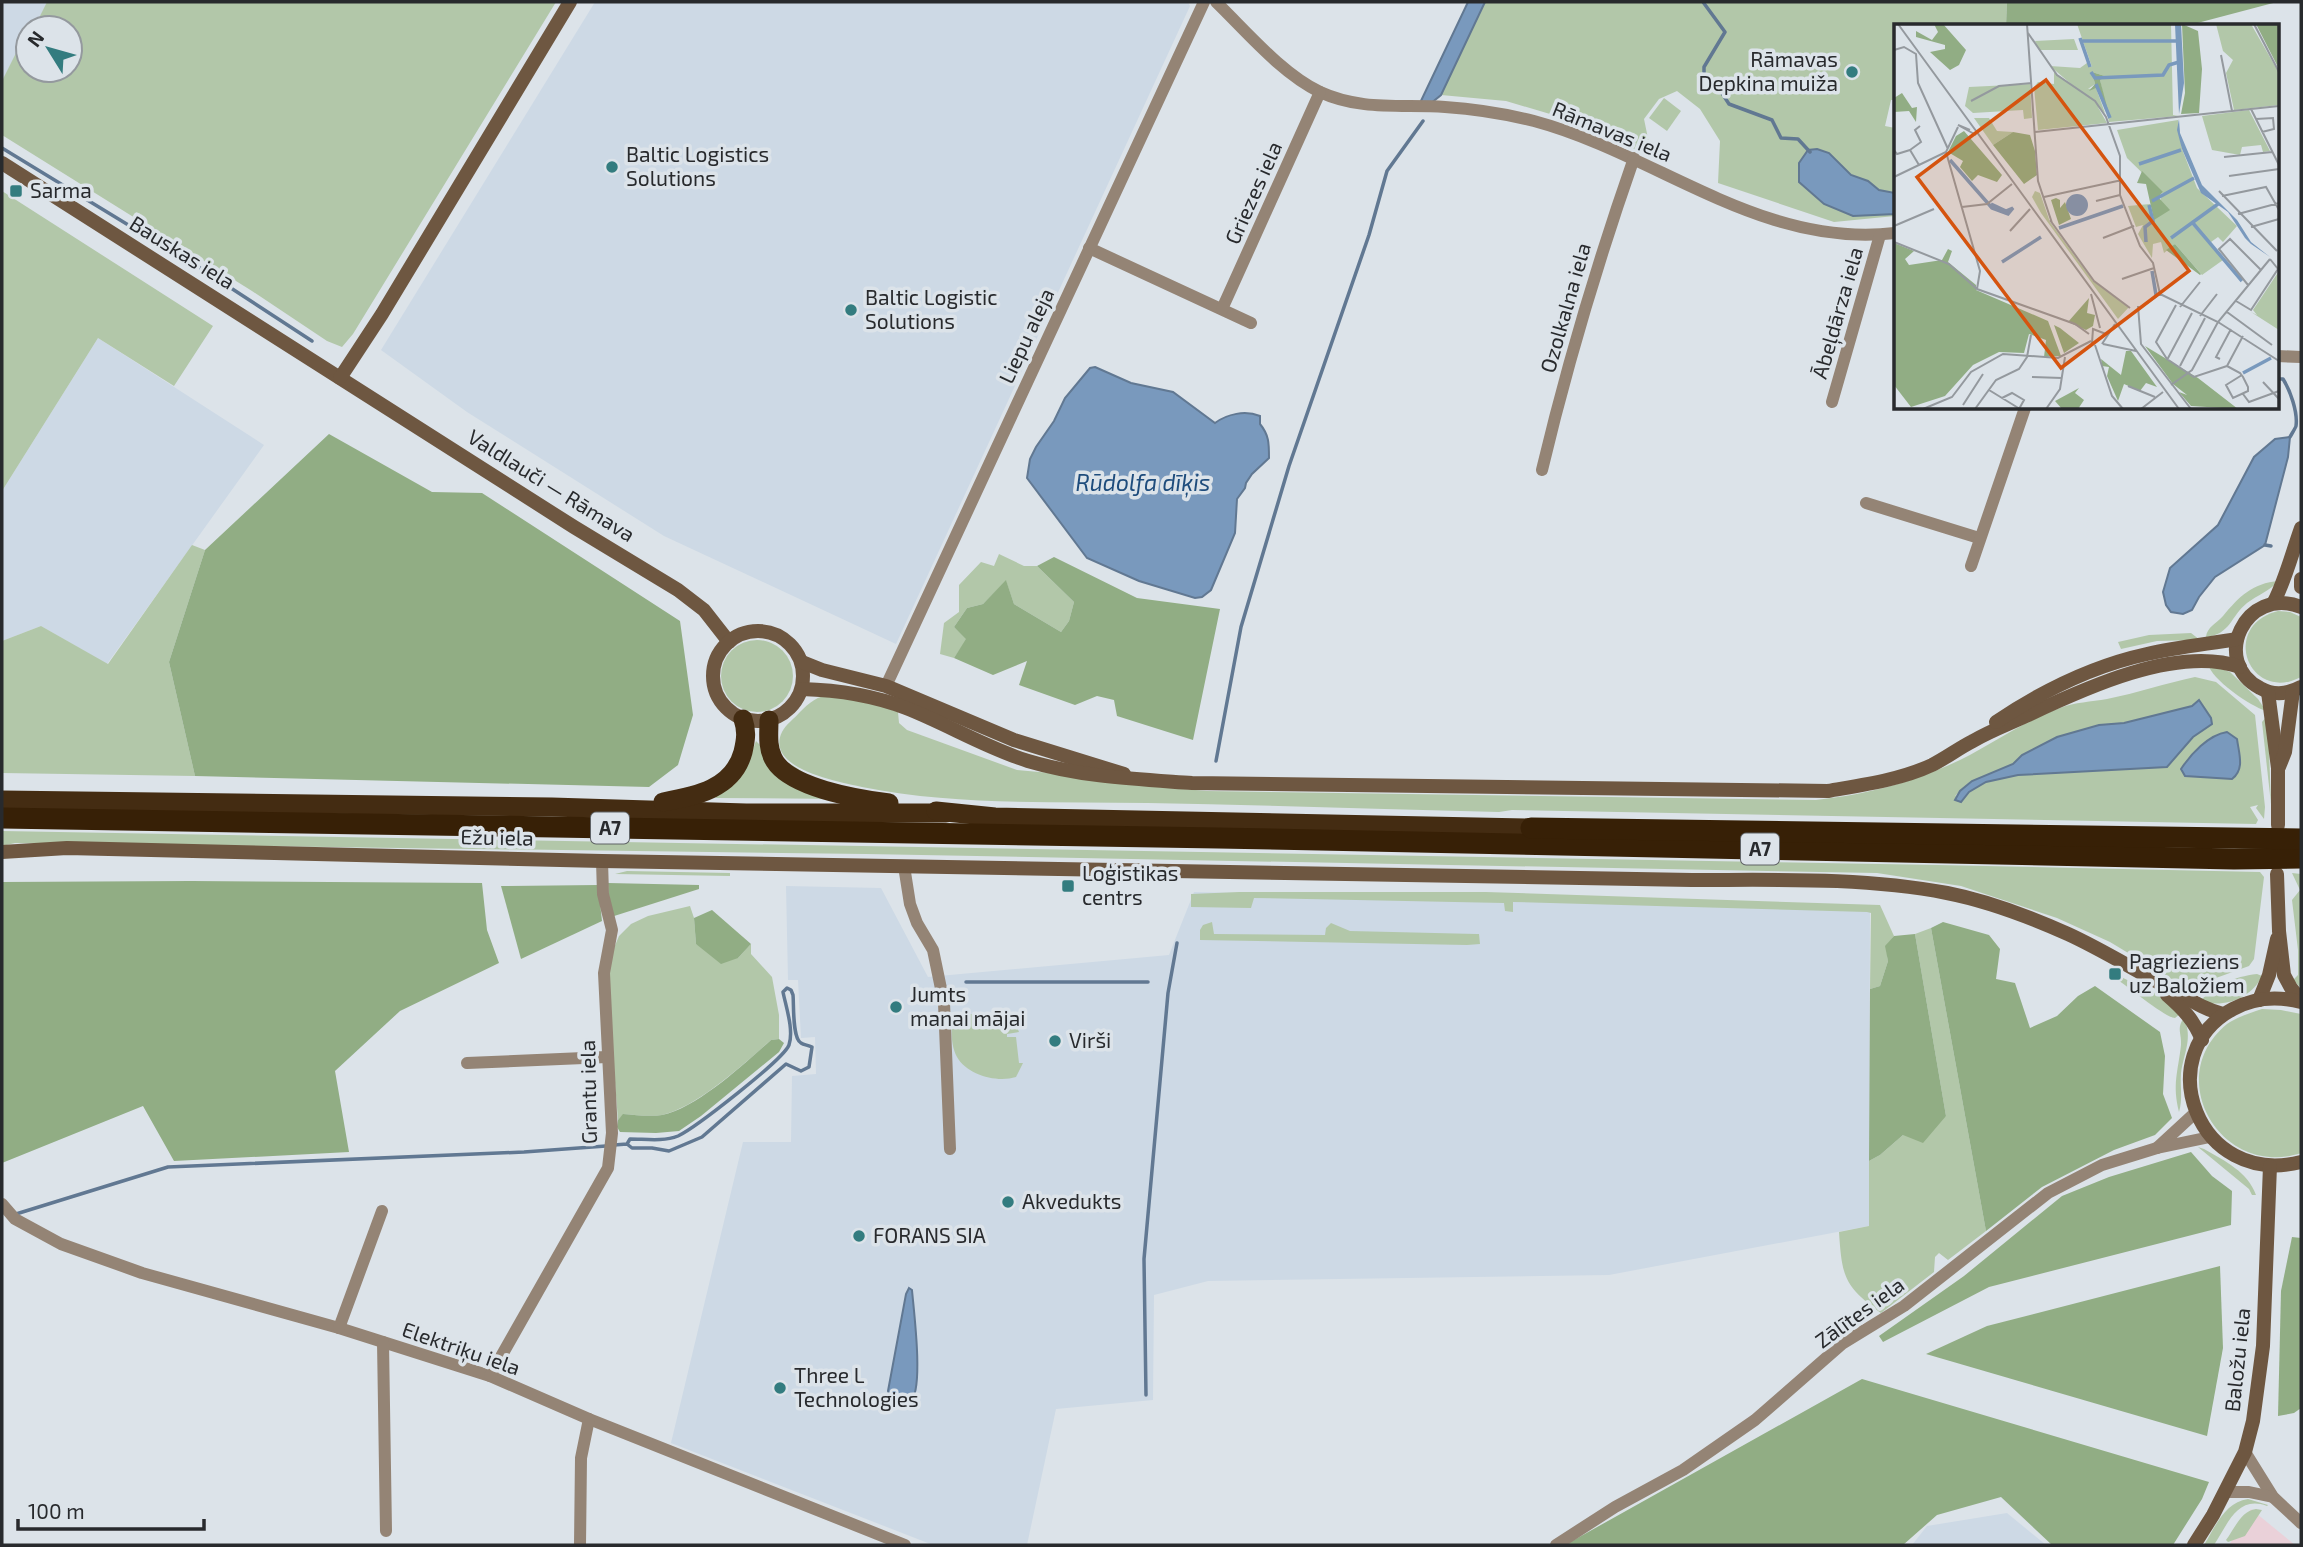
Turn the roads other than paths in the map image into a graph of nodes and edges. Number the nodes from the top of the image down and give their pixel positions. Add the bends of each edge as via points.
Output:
1 (570, 2) edge
2 (1204, 2) edge
3 (1216, 2) edge
4 (1320, 92) junction
5 (1634, 158) junction
6 (2, 163) edge
7 (1894, 233) edge
8 (1880, 234) junction
9 (1089, 248) junction
10 (1222, 309) junction
11 (1251, 323) dead end
12 (2278, 356) edge
13 (2301, 357) edge
14 (340, 378) junction
15 (1832, 402) dead end
16 (2024, 410) edge
17 (1542, 470) dead end
18 (1866, 503) dead end
19 (2301, 530) edge
20 (1979, 538) junction
21 (1971, 566) dead end
22 (2301, 579) edge
23 (2301, 587) edge
24 (2274, 602) junction
25 (2301, 607) edge
26 (2237, 639) junction
27 (729, 642) junction
28 (802, 662) junction
29 (2240, 667) junction
30 (886, 686) junction
31 (2297, 689) edge
32 (802, 690) junction
33 (2268, 692) junction
34 (743, 719) junction
35 (769, 720) junction
36 (1973, 741) junction
37 (2278, 768) junction
38 (1137, 779) junction
39 (2, 800) edge
40 (617, 809) junction
41 (946, 813) junction
42 (2, 818) edge
43 (2278, 825) dead end
44 (1531, 828) joint
45 (2301, 839) edge
46 (2, 852) edge
47 (2301, 858) edge
48 (602, 861) junction
49 (904, 866) junction
50 (2277, 874) dead end
51 (2279, 931) junction
52 (2157, 983) junction
53 (2259, 999) junction
54 (2301, 1001) edge
55 (2223, 1014) junction
56 (2202, 1040) junction
57 (607, 1056) junction
58 (467, 1063) dead end
59 (2195, 1112) junction
60 (2210, 1137) junction
61 (2157, 1148) junction
62 (950, 1149) dead end
63 (2301, 1162) edge
64 (2270, 1166) junction
65 (2, 1204) edge
66 (382, 1211) dead end
67 (339, 1328) junction
68 (383, 1342) junction
69 (490, 1376) junction
70 (589, 1419) junction
71 (2245, 1452) junction
72 (2225, 1492) junction
73 (2273, 1497) junction
74 (2301, 1523) edge
75 (386, 1531) dead end
76 (580, 1545) edge
77 (905, 1545) edge
78 (1556, 1545) edge
79 (2194, 1545) edge

1 - 14 main road
2 - 9 street, Liepu aleja
3 - 4 street, Rāmavas iela via 1287,72
4 - 5 street, Rāmavas iela via 1359,105 1445,107 1533,121
4 - 10 street, Griezes iela
5 - 8 street, Rāmavas iela via 1695,190 1784,223 1826,233
5 - 17 street, Ozolkalna iela via 1560,394
6 - 14 main road, Bauskas iela
7 - 8 street, Rāmavas iela
8 - 15 street, Ābeļdārza iela
9 - 10 street
9 - 30 street, Liepu aleja
10 - 11 street
12 - 13 street
14 - 27 main road, Valdlauči — Rāmava via 678,590 704,610
16 - 20 street
18 - 20 street
19 - 24 main road via 2286,580
20 - 21 street
22 - 23 main road
24 - 25 main road
24 - 26 main road via 2250,615
26 - 29 main road
26 - 36 main road via 2145,654 2086,673 2037,695
27 - 28 main road via 754,631 767,632 791,644
27 - 34 main road via 714,666 714,688 723,704
28 - 30 main road
28 - 32 main road
29 - 33 main road via 2257,687
29 - 36 main road via 2206,660 2144,670 2077,692
30 - 38 main road via 1014,740
31 - 33 main road
31 - 37 main road
32 - 35 main road via 791,707
32 - 38 main road via 845,692 906,708 1043,765 1104,778
33 - 37 main road
34 - 35 main road
34 - 40 highway via 747,736 741,758 724,781 688,798
35 - 41 highway via 768,743 774,761 798,780 851,796
36 - 38 main road via 1916,772 1828,791
37 - 43 main road
39 - 40 highway, A7
40 - 41 highway, A7
41 - 44 highway, A7
42 - 47 highway, A7
44 - 45 highway, A7
46 - 48 main road, Ežu iela via 67,848
48 - 49 main road, Ežu iela
48 - 57 street, Grantu iela via 603,894 612,930 604,973
49 - 52 main road, Ežu iela via 1869,883 1947,893 1988,904 2068,934
49 - 62 street via 910,904 933,950 944,1003
50 - 51 main road
51 - 53 main road
51 - 54 main road via 2284,975
52 - 55 main road
52 - 56 main road via 2186,1011
53 - 54 main road
53 - 55 main road
55 - 56 main road
56 - 59 main road via 2191,1073
57 - 58 street
57 - 69 street, Grantu iela via 612,1133 608,1168
59 - 60 main road
59 - 61 street, Zālītes iela
60 - 61 street, Zālītes iela
60 - 64 main road via 2237,1158
61 - 78 street, Zālītes iela via 2102,1165 2048,1193 1904,1306 1842,1344 1755,1420
63 - 64 main road
64 - 71 main road, Baložu iela via 2263,1346
65 - 67 street, Elektriķu iela via 15,1219 61,1244 142,1273
66 - 67 street
67 - 68 street, Elektriķu iela
68 - 69 street, Elektriķu iela
68 - 75 street
69 - 70 street, Elektriķu iela
70 - 76 street via 580,1458
70 - 77 street, Elektriķu iela
71 - 72 main road, Baložu iela
71 - 73 street
72 - 73 street
72 - 79 main road, Baložu iela
73 - 74 street

